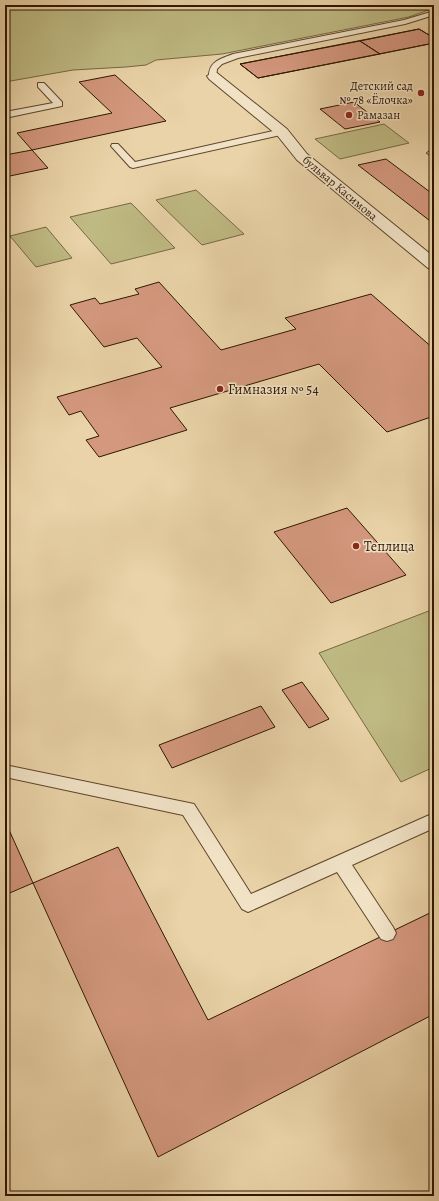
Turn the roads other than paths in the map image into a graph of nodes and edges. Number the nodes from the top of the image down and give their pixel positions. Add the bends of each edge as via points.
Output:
1 (434, 12) edge
2 (213, 76) joint
3 (41, 85) dead end
4 (5, 115) edge
5 (282, 132) junction
6 (115, 146) dead end
7 (434, 265) edge
8 (5, 771) edge
9 (434, 820) edge
10 (340, 862) junction
11 (387, 933) dead end

1 - 2 lane via 405,22 236,56 219,62 213,69
2 - 5 street, бульвар Касимова
3 - 4 lane via 59,104
5 - 6 lane via 133,165
5 - 7 street, бульвар Касимова via 302,157
8 - 10 lane via 188,809 248,904
9 - 10 lane
10 - 11 lane

